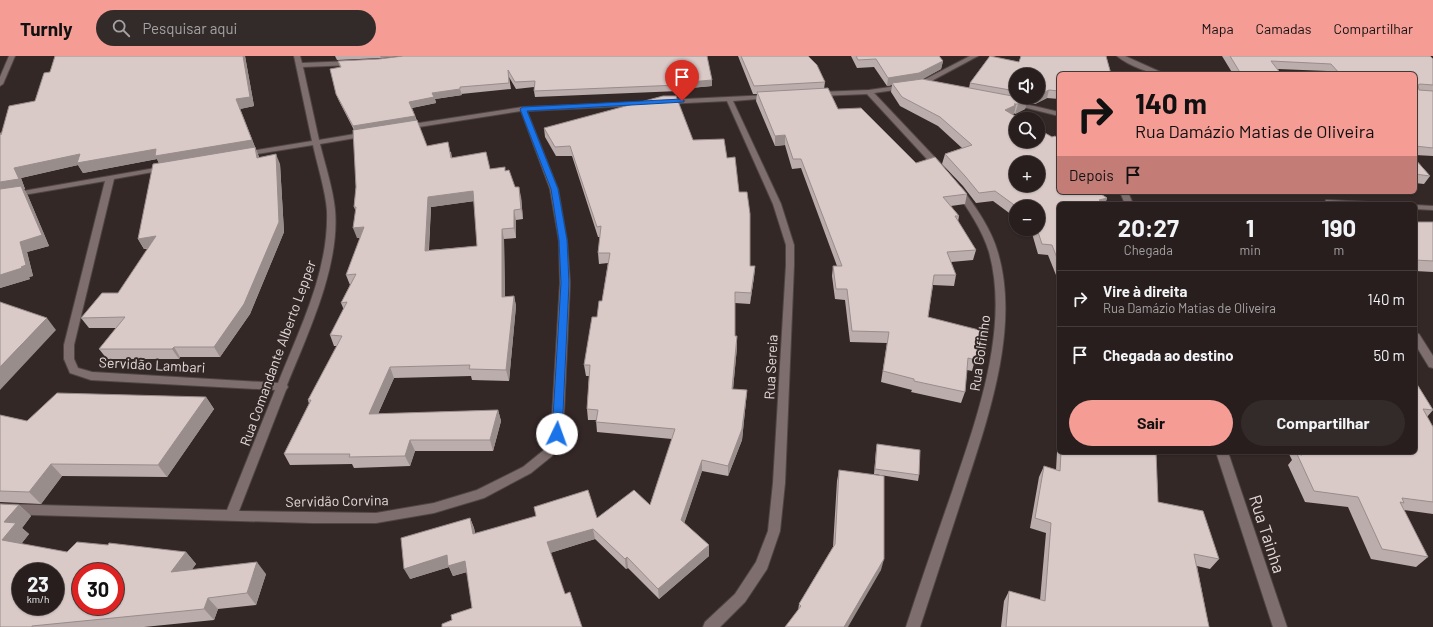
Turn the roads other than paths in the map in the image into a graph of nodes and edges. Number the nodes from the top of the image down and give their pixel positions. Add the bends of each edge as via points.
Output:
1 (12, 56) edge
2 (975, 56) edge
3 (1120, 56) edge
4 (298, 61) edge
5 (356, 63) edge
6 (1157, 72) edge
7 (0, 84) edge
8 (920, 85) junction
9 (928, 87) edge
10 (869, 92) junction
11 (815, 94) edge
12 (776, 96) edge
13 (730, 98) junction
14 (1007, 102) edge
15 (523, 109) junction
16 (1057, 114) edge
17 (400, 128) edge
18 (377, 132) edge
19 (316, 142) junction
20 (240, 155) edge
21 (171, 167) edge
22 (110, 178) junction
23 (0, 197) edge
24 (1417, 207) edge
25 (1433, 208) edge
26 (1417, 339) edge
27 (1433, 364) edge
28 (283, 387) junction
29 (1223, 454) edge
30 (0, 510) edge
31 (231, 516) junction
32 (710, 627) edge
33 (913, 627) edge
34 (1280, 627) edge

1 - 7 street
2 - 8 street
3 - 6 street
4 - 5 street
4 - 19 street, Rua Comandante Alberto Lepper
8 - 9 street
8 - 10 street
10 - 11 street
10 - 33 street, Rua Golfinho via 949,179 979,217 991,244 998,278 1000,323 983,415
12 - 13 street
13 - 15 street
13 - 32 street, Rua Sereia via 786,229 790,245 790,265 779,483 774,531 762,565 740,598
14 - 16 street
15 - 17 street
15 - 31 street, Servidão Corvina via 554,189 563,240 565,283 557,434 548,453 527,470 480,494 434,508 376,518
18 - 19 street
19 - 20 street
19 - 28 street, Rua Comandante Alberto Lepper via 331,209 331,241 324,272
21 - 22 street
22 - 23 street
22 - 28 street, Servidão Lambari via 69,344 69,359 74,370 91,376
24 - 25 street
26 - 27 street
28 - 31 street, Rua Comandante Alberto Lepper
29 - 34 street, Rua Tainha
30 - 31 street, Servidão Corvina

